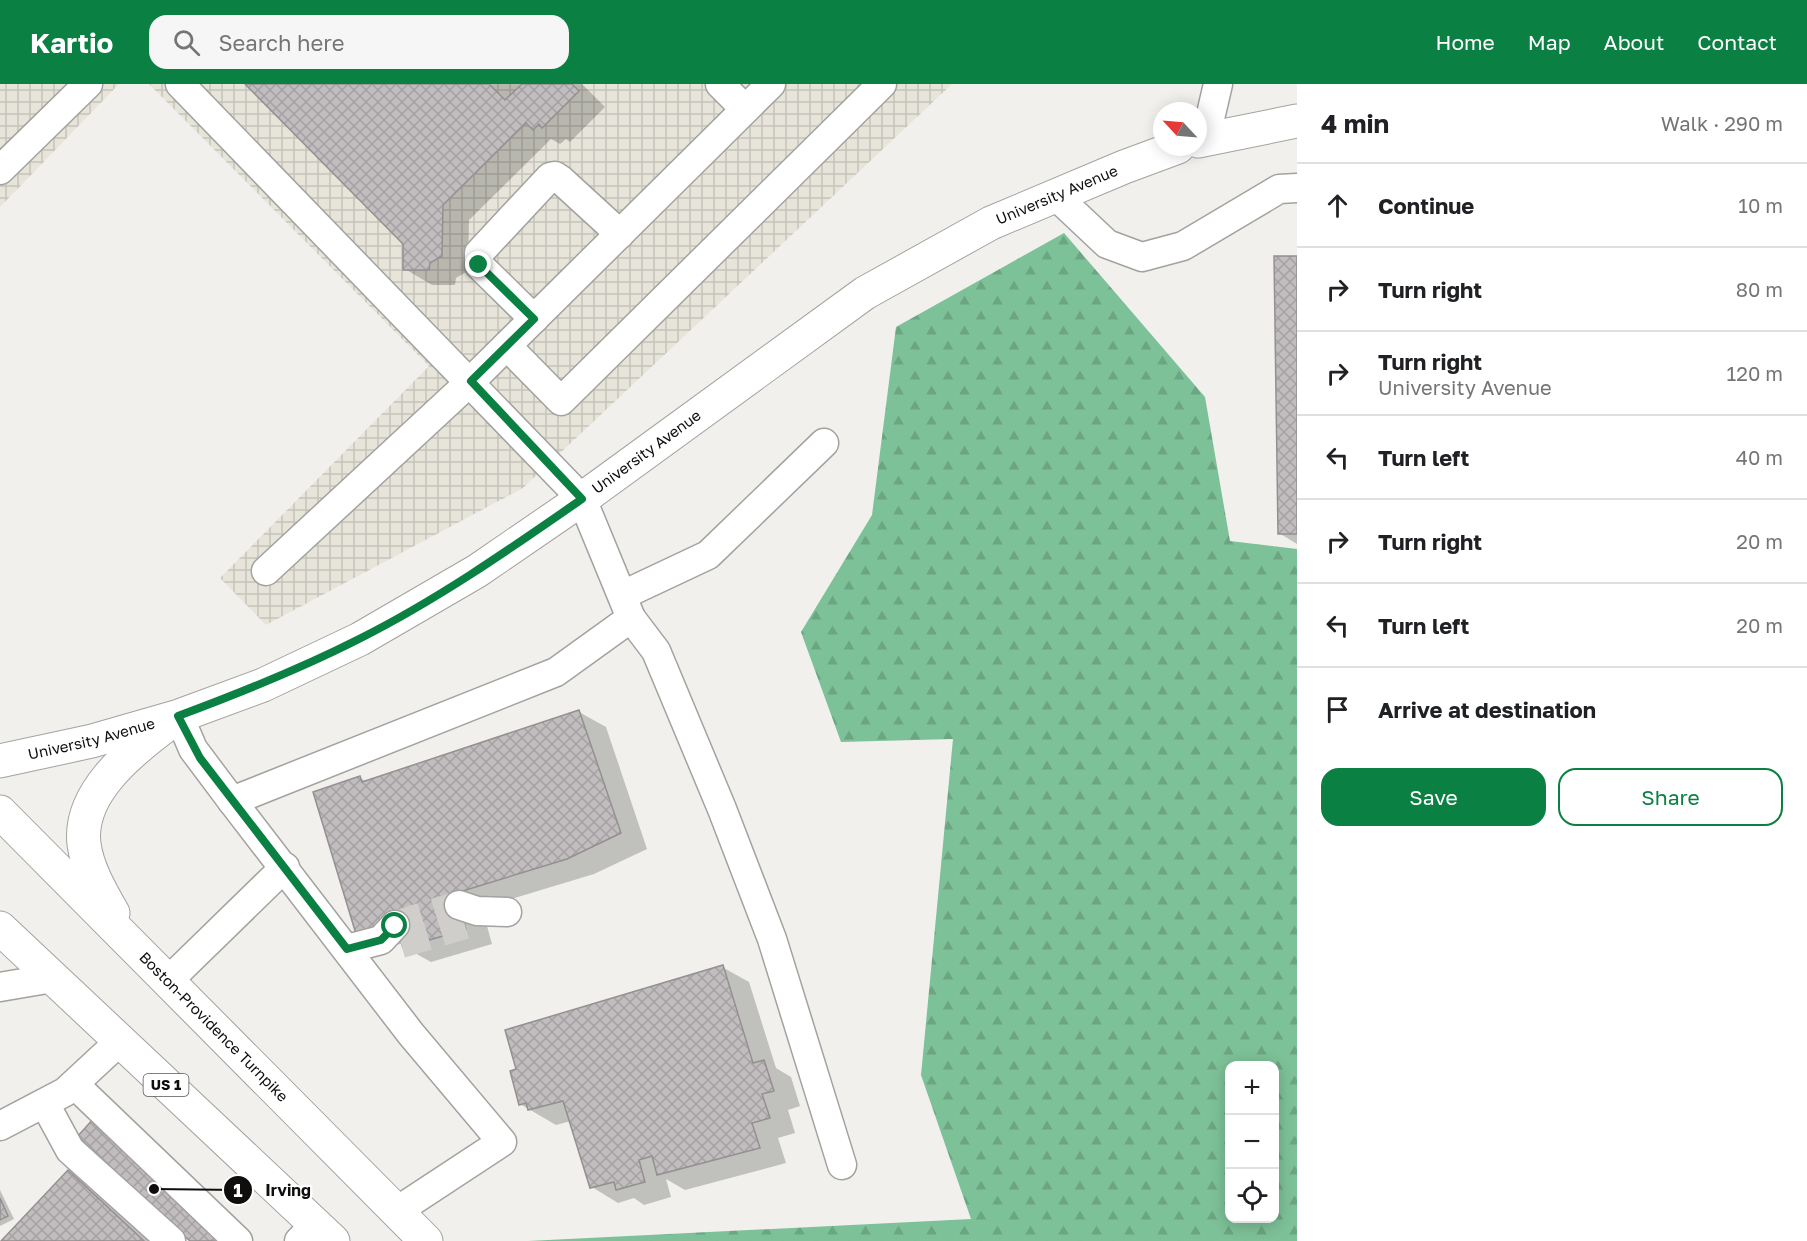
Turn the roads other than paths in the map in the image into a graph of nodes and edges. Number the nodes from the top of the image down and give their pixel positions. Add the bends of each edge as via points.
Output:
1 (88, 84) edge
2 (180, 84) edge
3 (720, 84) edge
4 (771, 84) edge
5 (882, 84) edge
6 (1218, 84) edge
7 (745, 109) junction
8 (1207, 111) edge
9 (1297, 121) edge
10 (1207, 140) edge
11 (1160, 156) edge
12 (0, 170) edge
13 (1297, 188) edge
14 (1056, 196) junction
15 (620, 234) junction
16 (534, 319) junction
17 (507, 346) junction
18 (471, 381) junction
19 (824, 442) dead end
20 (582, 499) junction
21 (266, 571) dead end
22 (627, 606) junction
23 (178, 716) junction
24 (0, 761) edge
25 (232, 801) junction
26 (0, 812) edge
27 (285, 867) junction
28 (507, 912) dead end
29 (467, 914) tunnel mouth
30 (0, 928) edge
31 (392, 936) tunnel mouth
32 (129, 942) junction
33 (347, 949) junction
34 (53, 978) junction
35 (168, 981) junction
36 (0, 987) edge
37 (120, 1041) junction
38 (75, 1085) junction
39 (45, 1104) junction
40 (0, 1126) edge
41 (842, 1165) dead end
42 (397, 1211) junction
43 (316, 1235) edge
44 (171, 1241) edge
45 (238, 1241) edge
46 (426, 1241) edge

1 - 12 street
2 - 18 street
3 - 7 street
4 - 7 street
5 - 17 street via 561,401
6 - 8 street
7 - 15 street
9 - 10 main road, University Avenue
11 - 14 main road, University Avenue
13 - 14 street via 1279,189 1183,246 1142,256 1107,244
14 - 20 main road, University Avenue via 991,223 865,293
15 - 16 street
15 - 16 street via 561,180 550,177 479,253 478,259 479,265
16 - 17 street
17 - 18 street
18 - 20 street
18 - 21 street
19 - 22 street via 708,555
20 - 22 street
20 - 23 main road, University Avenue via 477,572 360,639 263,684
22 - 25 street via 556,672
22 - 41 street via 656,651 722,809 772,939
23 - 24 main road, University Avenue via 92,741
23 - 25 street via 193,749
23 - 32 main road via 113,773 91,803 85,823 84,844 90,865
25 - 27 street
26 - 32 main road, Boston-Providence Turnpike
27 - 33 street
27 - 35 street
28 - 29 street
30 - 34 main road, US 1
31 - 33 street
32 - 35 main road, Boston-Providence Turnpike
33 - 42 street via 411,1034 502,1142
34 - 36 street
34 - 37 main road, US 1
35 - 42 main road, Boston-Providence Turnpike
37 - 38 street
37 - 43 main road, US 1
38 - 39 street
38 - 45 street
39 - 40 street
39 - 44 street via 70,1150
42 - 46 main road, Boston-Providence Turnpike

